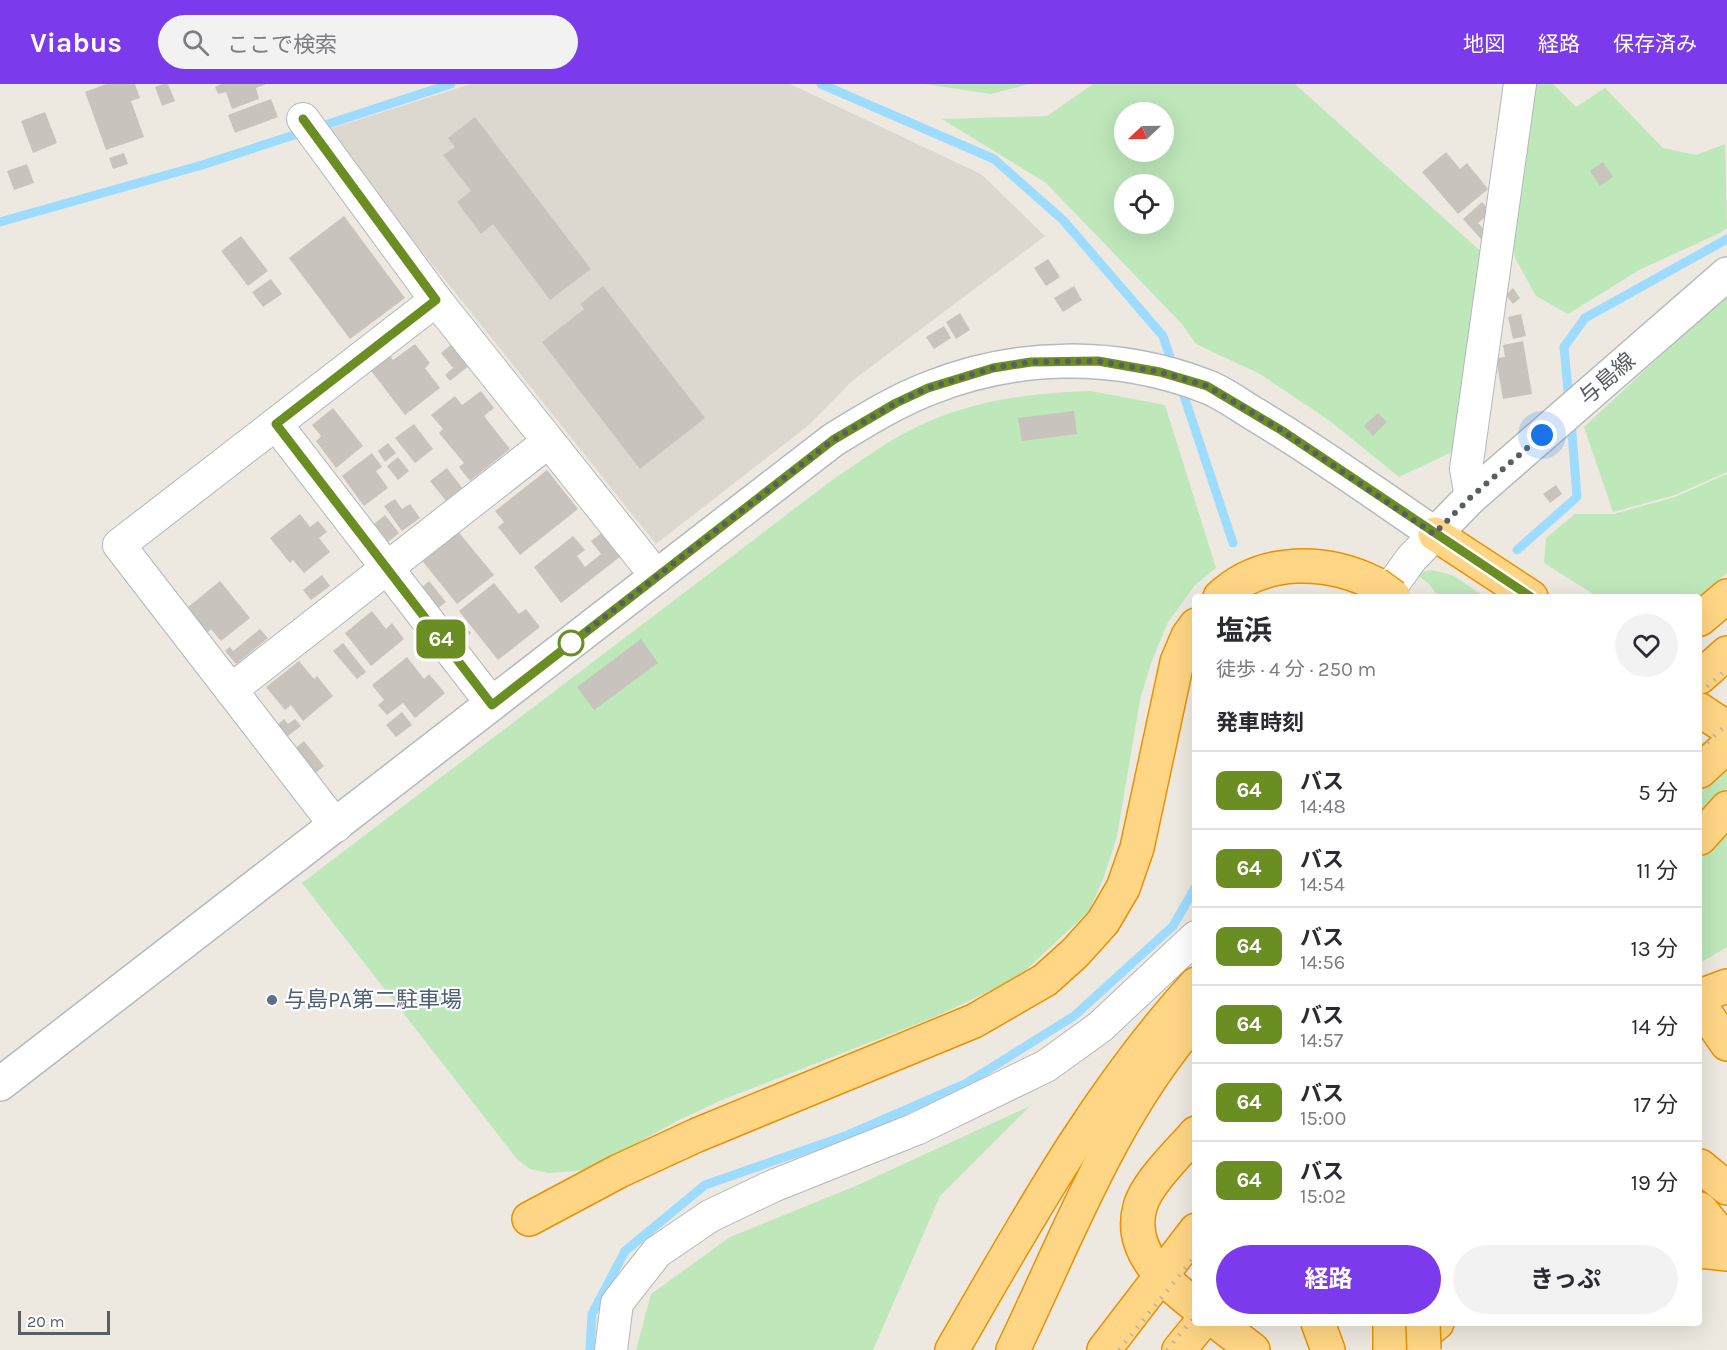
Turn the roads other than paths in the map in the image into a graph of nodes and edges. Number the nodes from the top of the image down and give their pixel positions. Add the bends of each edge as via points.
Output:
1 (1520, 84) edge
2 (308, 126) dead end
3 (1727, 274) edge
4 (436, 300) junction
5 (276, 424) junction
6 (549, 442) junction
7 (1471, 497) junction
8 (1434, 534) junction
9 (387, 568) junction
10 (657, 577) junction
11 (1385, 593) edge
12 (1225, 594) edge
13 (1526, 594) edge
14 (1727, 596) edge
15 (1702, 617) edge
16 (1192, 630) edge
17 (1727, 652) edge
18 (1702, 675) edge
19 (231, 690) junction
20 (492, 705) junction
21 (1702, 711) edge
22 (1727, 728) edge
23 (1727, 746) edge
24 (1702, 769) edge
25 (1727, 808) edge
26 (336, 826) junction
27 (1702, 836) edge
28 (1192, 942) edge
29 (1727, 986) edge
30 (1192, 988) edge
31 (1702, 995) edge
32 (1702, 1008) edge
33 (1192, 1024) edge
34 (1727, 1044) edge
35 (0, 1084) edge
36 (1192, 1138) edge
37 (1702, 1168) edge
38 (1727, 1188) edge
39 (1702, 1211) edge
40 (529, 1219) dead end
41 (1192, 1235) edge
42 (1727, 1242) edge
43 (1702, 1251) edge
44 (1727, 1254) edge
45 (1192, 1303) edge
46 (1199, 1326) edge
47 (1222, 1326) edge
48 (1319, 1326) edge
49 (1390, 1326) edge
50 (1423, 1326) edge
51 (1433, 1326) edge
52 (611, 1350) edge
53 (952, 1350) edge
54 (1013, 1350) edge
55 (1104, 1350) edge
56 (1179, 1350) edge
57 (1253, 1350) edge
58 (1328, 1350) edge
59 (1390, 1350) edge
60 (1403, 1350) edge
61 (1424, 1350) edge

1 - 7 street via 1466,470
2 - 4 street
3 - 7 street, 与島線
4 - 5 street
4 - 6 street
5 - 9 street
5 - 19 street via 119,545
6 - 9 street
6 - 10 street
7 - 8 street, 与島線
8 - 10 street via 1281,430 1207,386 1160,372 1098,361 1031,362 993,368 928,388 896,403 833,440
8 - 11 street
8 - 13 highway
9 - 19 street
9 - 20 street
10 - 20 street
11 - 12 highway via 1357,574 1305,565 1251,577
14 - 15 highway
16 - 40 highway via 1177,662 1137,848 1123,888 1103,922 1053,974 1012,1002 974,1021 697,1135
17 - 18 highway
19 - 26 street
20 - 26 street
21 - 22 highway
23 - 24 highway
25 - 27 highway
26 - 35 street
28 - 52 street via 1100,1028 1046,1066 916,1129 773,1186 710,1216 657,1252 617,1303
29 - 31 highway
30 - 53 highway via 1114,1085 1032,1213
32 - 34 highway
33 - 54 highway via 1158,1065 1127,1114
36 - 45 highway via 1150,1188 1140,1206 1137,1226 1142,1248 1154,1269
37 - 38 highway
39 - 42 highway
41 - 55 highway
43 - 44 highway
46 - 56 highway
47 - 57 highway
48 - 58 highway
49 - 59 highway
50 - 61 highway, bridge
51 - 60 highway

